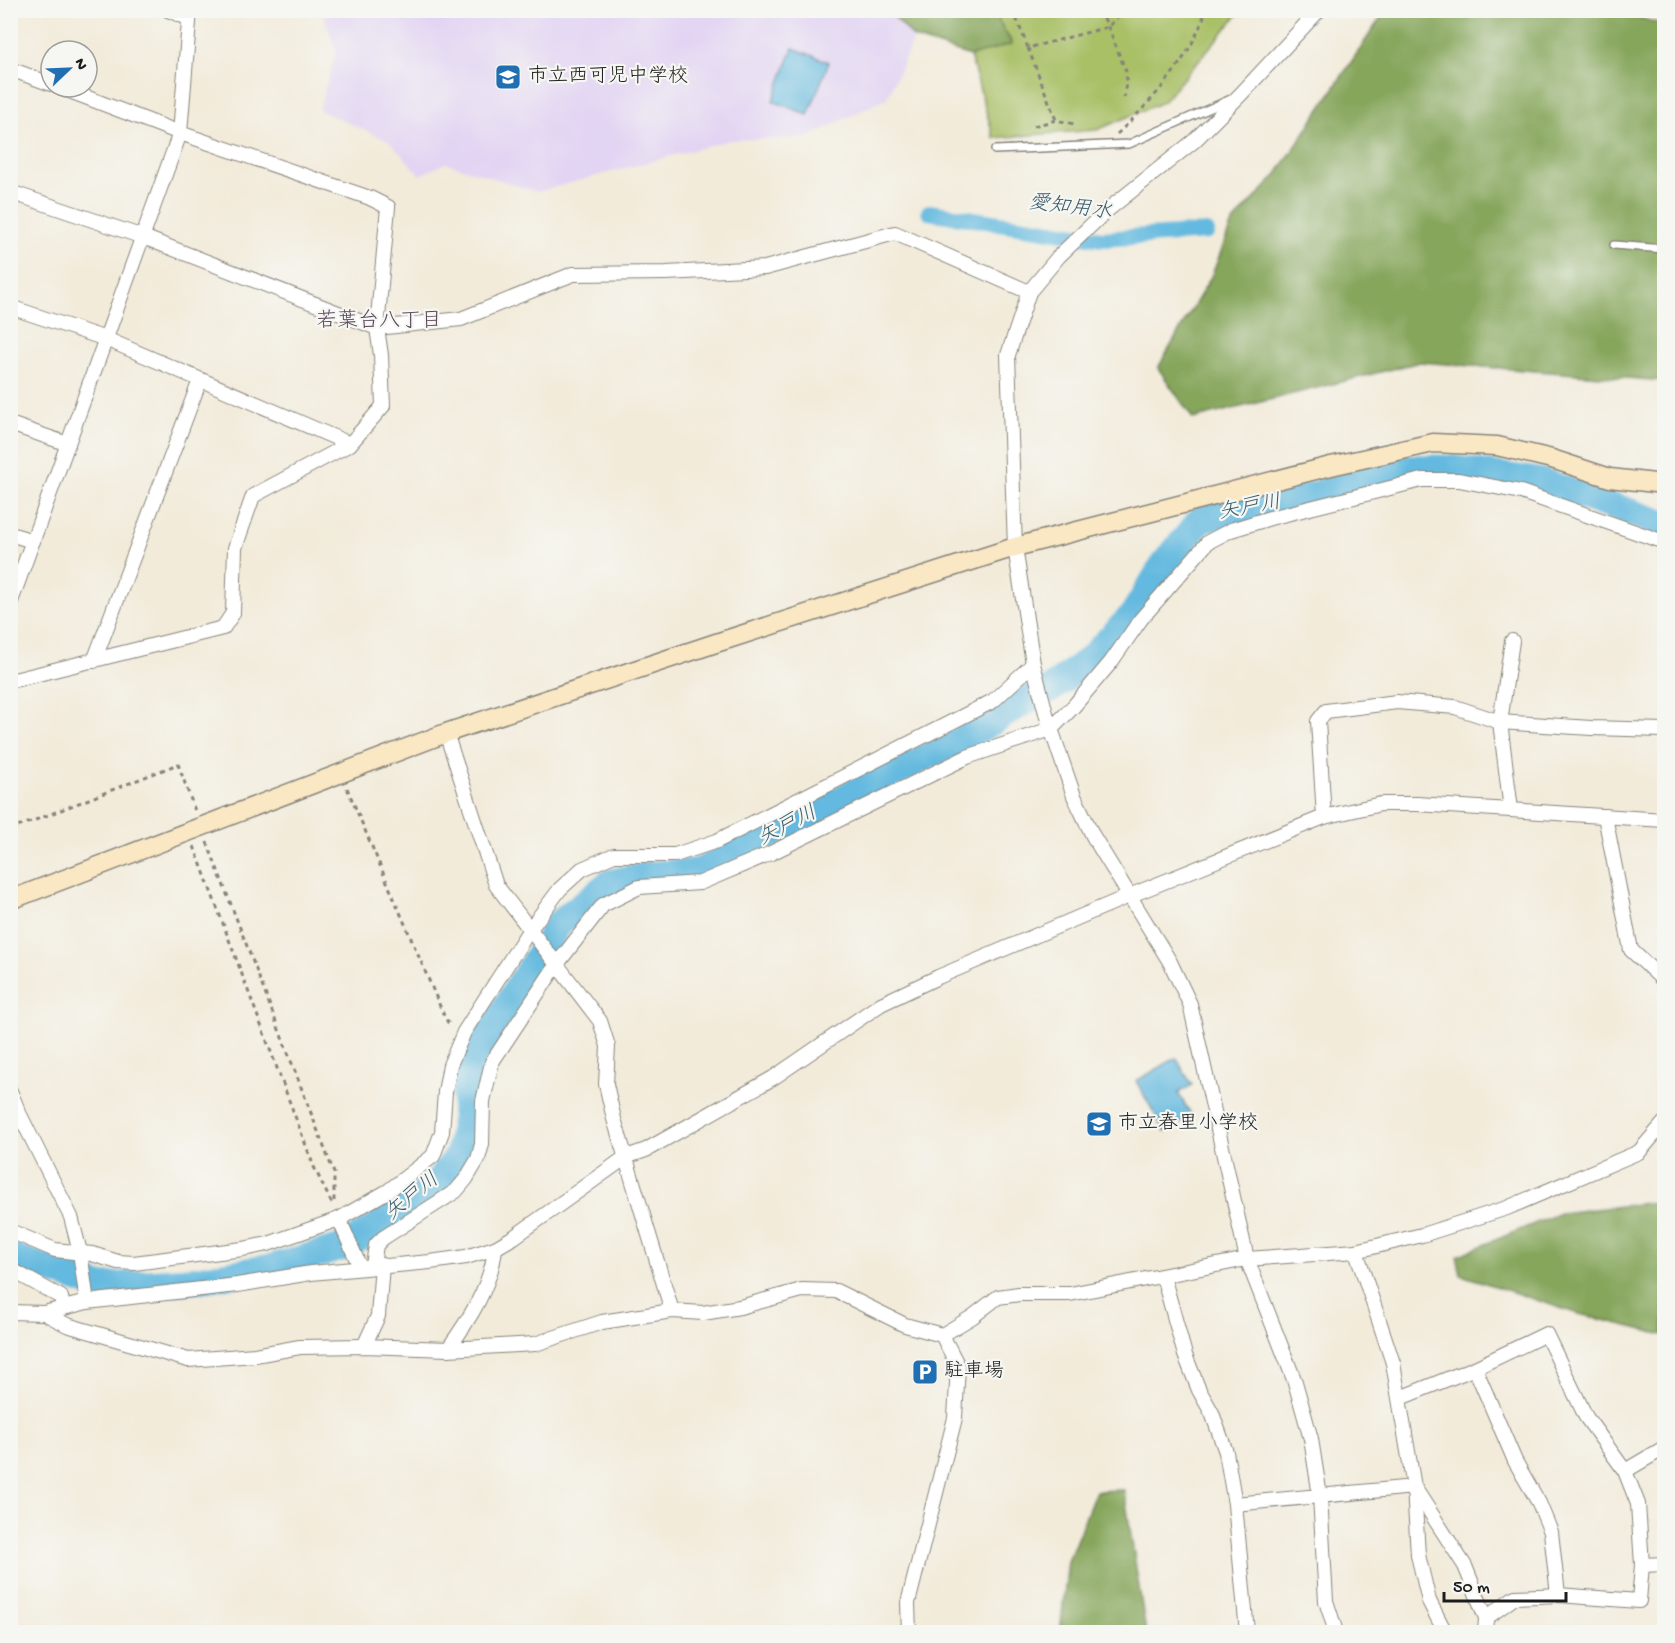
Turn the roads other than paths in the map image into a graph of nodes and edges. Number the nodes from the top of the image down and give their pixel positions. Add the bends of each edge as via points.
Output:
1 (168, 10) edge
2 (1319, 10) edge
3 (189, 14) edge
4 (10, 69) edge
5 (39, 80) edge
6 (1241, 94) junction
7 (91, 99) edge
8 (180, 133) junction
9 (995, 150) dead end
10 (10, 192) edge
11 (143, 237) junction
12 (1614, 245) dead end
13 (1665, 249) edge
14 (1029, 292) junction
15 (10, 307) edge
16 (377, 328) junction
17 (106, 339) junction
18 (200, 380) junction
19 (10, 424) edge
20 (68, 444) junction
21 (350, 444) junction
22 (1665, 484) edge
23 (10, 534) edge
24 (33, 541) junction
25 (1665, 543) edge
26 (1015, 547) junction
27 (10, 604) edge
28 (1512, 641) dead end
29 (94, 661) junction
30 (1034, 664) junction
31 (10, 681) edge
32 (1500, 722) junction
33 (1049, 723) junction
34 (1665, 730) edge
35 (446, 733) junction
36 (1511, 810) junction
37 (1605, 816) junction
38 (1324, 817) junction
39 (1665, 820) edge
40 (1129, 896) junction
41 (10, 900) edge
42 (530, 929) junction
43 (557, 964) junction
44 (1665, 981) edge
45 (10, 1091) edge
46 (1665, 1123) edge
47 (626, 1157) junction
48 (336, 1213) junction
49 (10, 1231) edge
50 (495, 1248) junction
51 (1356, 1251) junction
52 (80, 1252) junction
53 (1247, 1259) junction
54 (372, 1266) junction
55 (10, 1269) edge
56 (1163, 1276) junction
57 (87, 1302) junction
58 (63, 1307) junction
59 (672, 1311) junction
60 (10, 1312) edge
61 (44, 1312) junction
62 (942, 1335) junction
63 (364, 1346) junction
64 (448, 1349) junction
65 (1474, 1368) junction
66 (1400, 1398) junction
67 (1665, 1448) edge
68 (1625, 1471) junction
69 (1414, 1487) junction
70 (1320, 1496) junction
71 (1235, 1504) junction
72 (1665, 1564) edge
73 (1642, 1565) junction
74 (1558, 1595) junction
75 (1485, 1625) edge
76 (909, 1632) edge
77 (1247, 1632) edge
78 (1336, 1632) edge
79 (1445, 1632) edge

1 - 3 street
2 - 6 street
3 - 8 street
4 - 5 street
6 - 9 lane via 1129,144
6 - 14 street via 1194,141 1105,212 1059,256
7 - 8 street
8 - 11 street
8 - 16 street via 388,207
10 - 11 street
11 - 16 street
11 - 17 street
12 - 13 lane
14 - 16 street via 895,233 765,268 573,274 461,320
14 - 26 street via 1008,355
15 - 17 street
16 - 21 street via 382,405
17 - 18 street
17 - 20 street
18 - 21 street
18 - 29 street
19 - 20 street
20 - 24 street
21 - 29 street via 253,496 235,548 233,613 223,628
22 - 26 street via 1610,478 1497,446 1433,443
23 - 24 street
24 - 27 street
25 - 33 street via 1521,492 1459,480 1422,480 1270,518 1208,542 1141,619 1096,680
26 - 30 street
26 - 35 street
28 - 32 street
29 - 31 street
30 - 33 street
30 - 42 street via 993,701 717,841 675,855 614,855 582,869 560,888
32 - 34 street
32 - 36 street
32 - 38 street via 1455,707 1397,702 1326,711 1318,721
33 - 40 street via 1074,796
33 - 43 street via 967,757 771,853 700,883 639,887 603,905
35 - 41 street
35 - 42 street via 496,885
36 - 37 street
36 - 38 street via 1381,804
37 - 39 street
37 - 44 street via 1630,950
38 - 40 street
40 - 47 street via 881,1004 773,1078
40 - 53 street via 1170,962 1190,1004
42 - 43 street
42 - 48 street via 463,1033 450,1065 442,1132 433,1155 388,1191
43 - 47 street via 600,1021 608,1046 606,1084
43 - 54 street via 492,1062 483,1101 482,1144 466,1179 456,1191 383,1238 376,1245
45 - 52 street via 71,1217
46 - 51 street via 1639,1152 1507,1208
47 - 50 street
47 - 59 street
48 - 52 street via 268,1244 243,1249 134,1263
48 - 54 street
49 - 52 street via 55,1250
50 - 54 street via 448,1260
50 - 64 street via 494,1263 481,1294
51 - 53 street
51 - 66 street via 1393,1363
52 - 57 street
53 - 56 street
53 - 70 street via 1295,1382 1311,1439
54 - 57 street
54 - 63 street via 378,1316
55 - 58 street via 61,1297
56 - 62 street via 1070,1294 998,1297
56 - 71 street via 1185,1355 1226,1452
57 - 58 street
58 - 61 street
59 - 62 street via 703,1313 802,1290 836,1291 905,1325
59 - 64 street via 602,1322 535,1344
60 - 61 street
61 - 63 street via 67,1325 188,1360 300,1347
62 - 76 street via 958,1366 954,1418 908,1603
63 - 64 street
65 - 66 street
65 - 68 street via 1546,1334 1586,1417
65 - 74 street via 1551,1532
66 - 69 street
67 - 68 street
68 - 73 street via 1638,1504
69 - 70 street
69 - 75 street via 1464,1566
69 - 79 street via 1418,1555 1429,1601
70 - 71 street
70 - 78 street via 1326,1601
71 - 77 street
72 - 73 street
73 - 74 street via 1639,1601
74 - 75 street via 1515,1598

